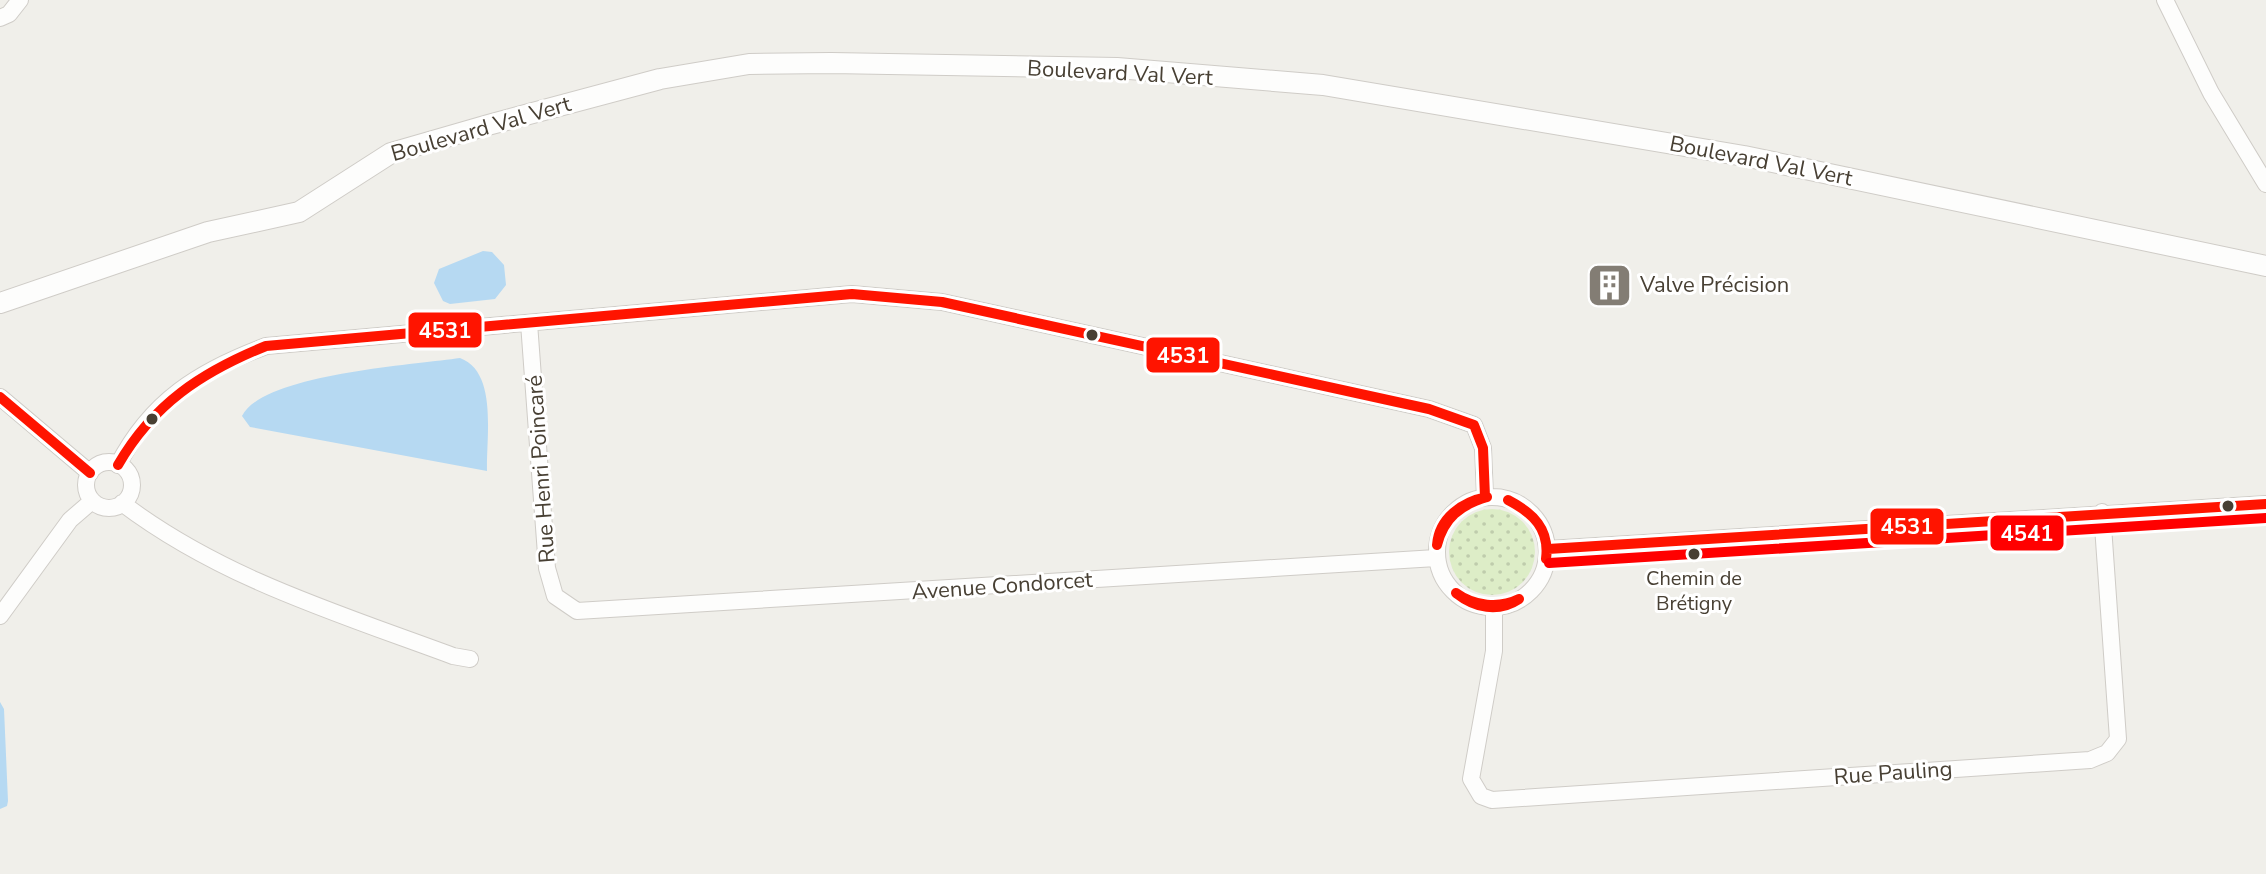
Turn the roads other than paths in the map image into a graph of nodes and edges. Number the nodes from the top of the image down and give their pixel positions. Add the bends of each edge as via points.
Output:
1 (20, 0) edge
2 (2165, 0) edge
3 (0, 18) edge
4 (2266, 184) edge
5 (2266, 266) edge
6 (0, 303) edge
7 (529, 323) junction
8 (0, 397) edge
9 (118, 465) junction
10 (90, 473) junction
11 (1485, 497) junction
12 (92, 501) junction
13 (122, 503) junction
14 (2266, 504) edge
15 (2102, 512) junction
16 (1548, 549) junction
17 (1436, 558) junction
18 (1494, 607) junction
19 (569, 608) joint
20 (0, 616) edge
21 (470, 659) dead end

1 - 3 street
2 - 4 street via 2211,93
5 - 6 street, Boulevard Val Vert via 1744,156 1323,85 1117,68 803,63 749,64 660,79 391,153 299,212 208,232
7 - 9 street via 266,346 181,387 137,430
7 - 11 street via 852,294 942,302 1429,409 1474,425 1483,448
7 - 19 street, Rue Henri Poincaré via 547,568 555,596
8 - 10 street
9 - 10 street via 99,465
9 - 13 street via 131,482
10 - 12 street via 86,488
11 - 16 street via 1520,504 1544,531
11 - 17 street via 1468,501 1443,525
12 - 13 street via 105,508
12 - 20 street via 70,520
13 - 21 street via 181,545 240,576
14 - 15 street
15 - 16 street
15 - 18 street, Rue Pauling via 2118,739 2107,753 2090,760 1492,800 1481,796 1471,779 1494,651
16 - 18 street via 1538,582 1519,600
17 - 18 street via 1441,574 1462,599
17 - 19 street, Avenue Condorcet via 691,606

